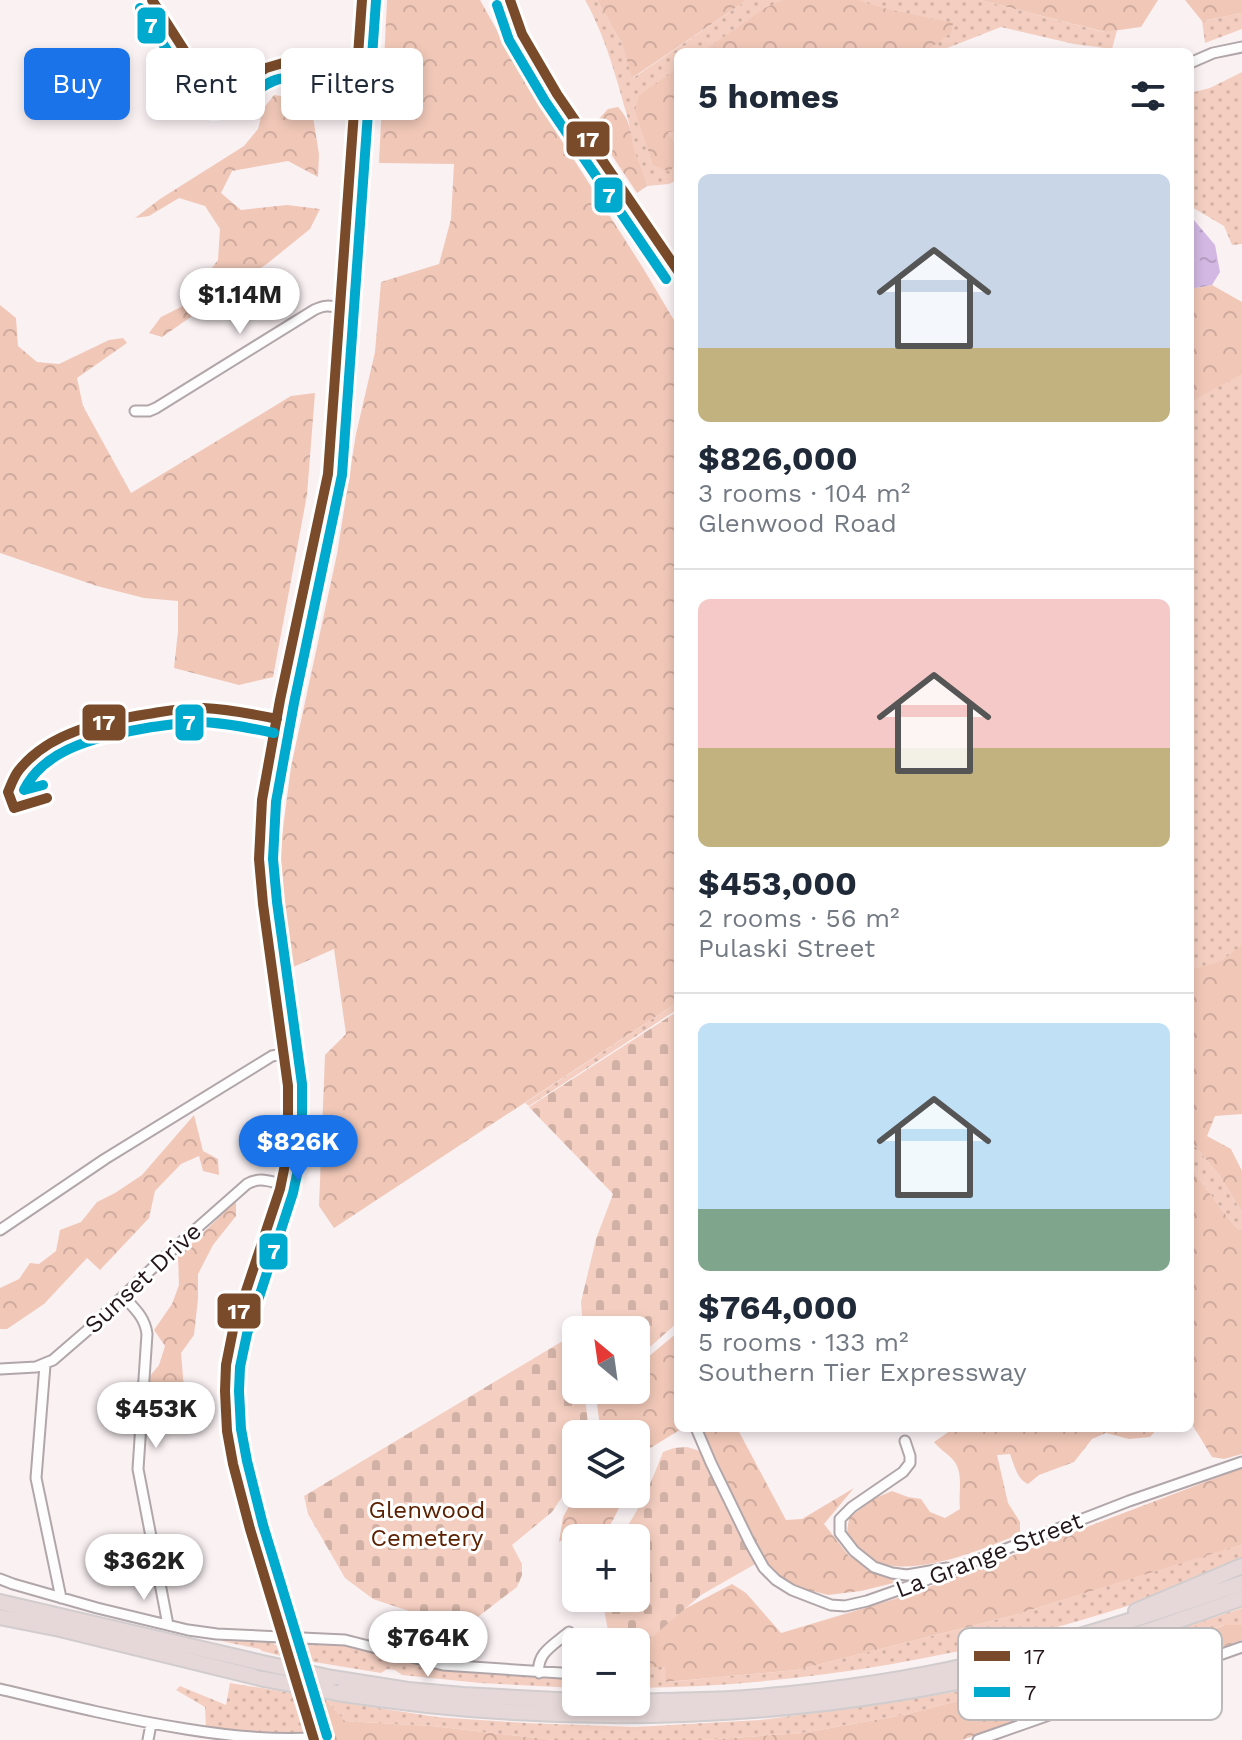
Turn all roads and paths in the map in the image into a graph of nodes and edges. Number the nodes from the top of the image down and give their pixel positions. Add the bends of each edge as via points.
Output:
1 (362, 0) edge
2 (510, 0) edge
3 (1242, 47) edge
4 (1194, 61) edge
5 (674, 265) edge
6 (341, 309) junction
7 (135, 411) dead end
8 (283, 1054) junction
9 (281, 1184) junction
10 (0, 1230) edge
11 (123, 1296) junction
12 (45, 1365) junction
13 (0, 1369) edge
14 (698, 1432) edge
15 (905, 1441) dead end
16 (1242, 1462) edge
17 (966, 1565) junction
18 (1242, 1566) edge
19 (0, 1579) edge
20 (1242, 1583) edge
21 (61, 1598) junction
22 (1242, 1598) edge
23 (0, 1600) edge
24 (0, 1617) edge
25 (168, 1625) junction
26 (1101, 1628) edge
27 (1109, 1628) edge
28 (1156, 1628) edge
29 (284, 1638) junction
30 (562, 1638) edge
31 (1242, 1647) edge
32 (1222, 1654) edge
33 (958, 1667) edge
34 (539, 1673) junction
35 (562, 1674) edge
36 (958, 1681) edge
37 (334, 1686) junction
38 (0, 1689) edge
39 (562, 1700) edge
40 (650, 1701) edge
41 (1035, 1720) edge
42 (151, 1724) junction
43 (1015, 1727) junction
44 (314, 1739) edge
45 (148, 1740) edge
46 (978, 1740) edge
47 (1020, 1740) edge

1 - 6 street
2 - 5 street via 522,34 557,94
3 - 4 street
6 - 7 street via 323,305 156,408
6 - 8 street via 328,474 262,800 259,859
8 - 9 street via 289,1123
8 - 10 street via 105,1159
9 - 11 street, Sunset Drive via 262,1179 247,1184
9 - 29 street via 233,1330 225,1391 233,1464
11 - 12 street, Sunset Drive
11 - 25 street via 146,1323 138,1469
12 - 13 street
12 - 21 street via 36,1478
14 - 17 street, La Grange Street via 764,1568 803,1596 845,1606
15 - 17 street via 910,1463 840,1519 840,1533 874,1567 892,1573
16 - 17 street, La Grange Street
18 - 26 highway
19 - 21 street
20 - 27 highway
21 - 25 street
22 - 28 highway
23 - 37 highway, bridge via 258,1662
24 - 37 highway, bridge via 264,1679
25 - 29 street
29 - 34 street via 345,1640 443,1665
29 - 44 street
30 - 34 street via 541,1657
31 - 32 street
33 - 40 highway via 746,1698
34 - 35 street
36 - 37 highway via 780,1708 598,1716 466,1709
37 - 39 highway
38 - 42 street
41 - 43 street
42 - 44 street via 245,1738
42 - 45 street
43 - 46 street
43 - 47 street

